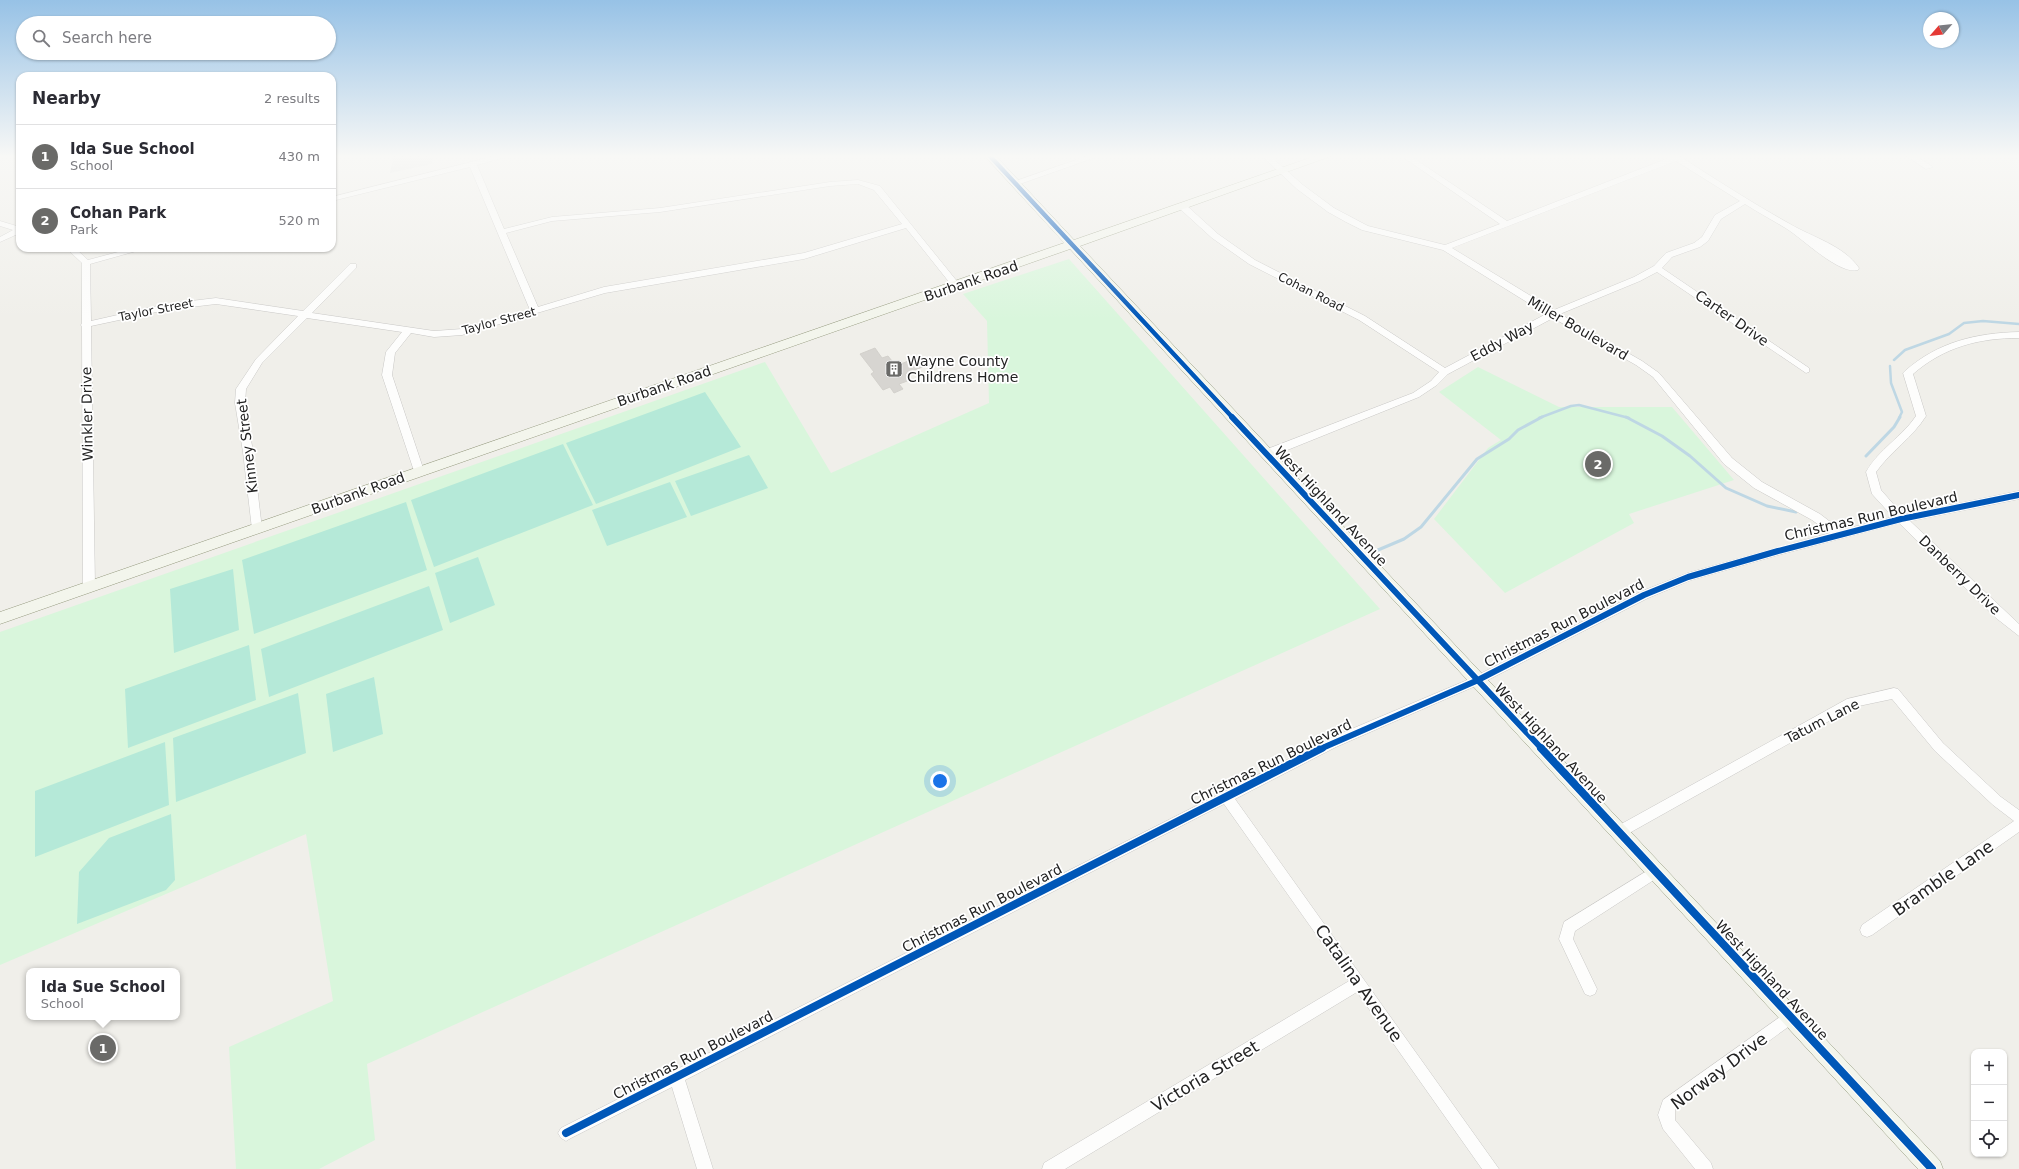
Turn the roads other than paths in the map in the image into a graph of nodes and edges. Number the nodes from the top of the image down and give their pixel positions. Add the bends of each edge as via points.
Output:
1 (492, 210) edge
2 (663, 210) edge
3 (895, 210) edge
4 (1038, 210) edge
5 (1172, 210) edge
6 (1186, 210) edge
7 (1330, 210) edge
8 (1485, 210) edge
9 (1543, 210) edge
10 (1730, 210) edge
11 (1760, 210) edge
12 (0, 223) edge
13 (1507, 224) junction
14 (908, 225) junction
15 (1791, 228) junction
16 (16, 229) edge
17 (16, 232) edge
18 (501, 232) junction
19 (0, 240) edge
20 (1072, 246) junction
21 (1446, 248) junction
22 (76, 252) edge
23 (128, 252) edge
24 (86, 263) junction
25 (352, 266) dead end
26 (1657, 268) junction
27 (956, 285) junction
28 (535, 311) junction
29 (305, 314) junction
30 (1553, 314) junction
31 (85, 325) junction
32 (409, 330) junction
33 (2019, 335) edge
34 (1806, 370) dead end
35 (1444, 372) junction
36 (1266, 454) junction
37 (419, 471) junction
38 (2019, 495) edge
39 (1901, 519) junction
40 (257, 530) junction
41 (1840, 535) junction
42 (89, 587) junction
43 (0, 618) edge
44 (2019, 631) edge
45 (1476, 681) junction
46 (1226, 797) junction
47 (2019, 818) edge
48 (2019, 825) edge
49 (1619, 832) junction
50 (1656, 872) junction
51 (1867, 930) dead end
52 (1359, 983) junction
53 (1590, 989) dead end
54 (1790, 1017) junction
55 (677, 1077) junction
56 (566, 1133) dead end
57 (705, 1169) edge
58 (1050, 1169) edge
59 (1491, 1169) edge
60 (1705, 1169) edge
61 (1932, 1169) edge

1 - 18 street
2 - 18 street via 552,219
3 - 14 street
4 - 20 main road, West Highland Avenue
5 - 20 main road, Burbank Road
6 - 35 street, Cohan Road via 1215,236 1252,262 1362,318
7 - 21 street, Miller Boulevard via 1365,228
8 - 13 street
9 - 13 street
10 - 26 street, Eddy Way via 1718,216 1705,239 1697,245 1669,255
11 - 15 street
12 - 16 street
13 - 21 street
14 - 27 street
14 - 28 street, Taylor Street via 825,251 604,290
15 - 15 street via 1827,246 1852,263 1855,268 1836,260
17 - 19 street
18 - 28 street
20 - 27 main road, Burbank Road
20 - 36 main road, West Highland Avenue
21 - 30 street, Miller Boulevard
22 - 24 street
23 - 24 street
24 - 31 street, Winkler Drive
25 - 29 street, Kinney Street
26 - 30 street, Eddy Way
26 - 34 street, Carter Drive
27 - 37 main road, Burbank Road
28 - 32 street, Taylor Street via 462,332 434,334
29 - 31 street, Taylor Street via 216,301 187,302
29 - 32 street, Taylor Street
29 - 40 street, Kinney Street via 259,361 241,389 240,403
30 - 35 street, Eddy Way
30 - 41 street, Miller Boulevard via 1640,363 1656,375 1728,461 1758,485 1816,517
31 - 42 street, Winkler Drive
32 - 37 street via 391,352 387,375
33 - 39 street, Danberry Drive via 1990,336 1962,342 1919,362 1908,373 1921,416 1915,425 1883,454 1871,472 1876,491
35 - 36 street, Eddy Way via 1434,383 1416,395
36 - 45 main road, West Highland Avenue
37 - 40 main road, Burbank Road
38 - 39 street, Christmas Run Boulevard
39 - 41 street, Christmas Run Boulevard
39 - 44 street, Danberry Drive
40 - 42 main road, Burbank Road
41 - 45 street, Christmas Run Boulevard via 1688,577 1644,595
42 - 43 main road, Burbank Road
45 - 46 street, Christmas Run Boulevard via 1332,743
45 - 49 main road, West Highland Avenue
46 - 52 street, Catalina Avenue
46 - 55 street, Christmas Run Boulevard
47 - 49 street, Tatum Lane via 1938,747 1894,693 1851,703
48 - 51 street, Bramble Lane
49 - 50 main road, West Highland Avenue
50 - 53 street via 1569,927 1566,939
50 - 54 main road, West Highland Avenue
52 - 58 street, Victoria Street
52 - 59 street, Catalina Avenue
54 - 60 street, Norway Drive via 1668,1105 1668,1124
54 - 61 main road, West Highland Avenue
55 - 56 street, Christmas Run Boulevard
55 - 57 street

